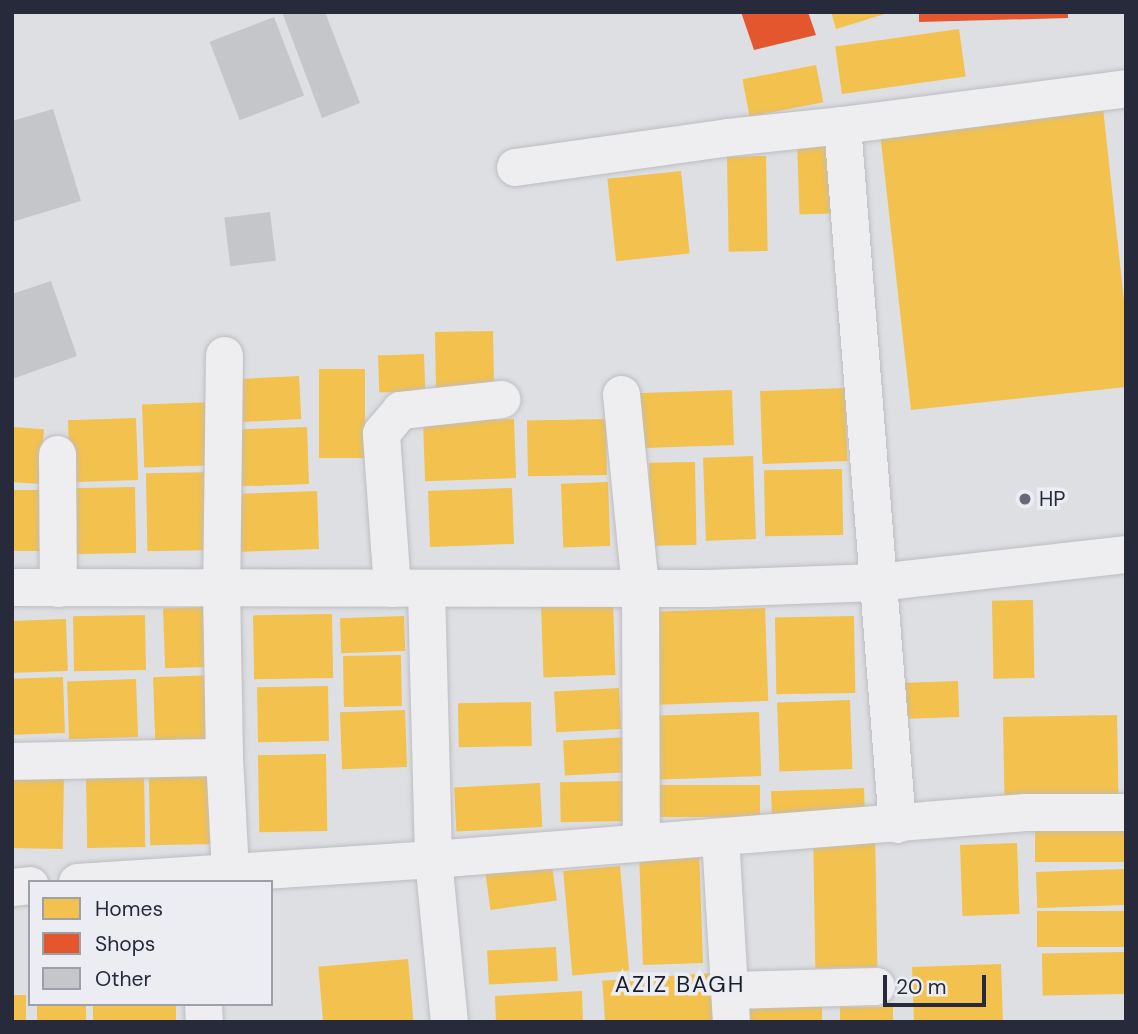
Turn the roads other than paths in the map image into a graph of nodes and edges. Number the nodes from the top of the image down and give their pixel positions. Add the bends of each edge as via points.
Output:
1 (1126, 88) edge
2 (842, 125) junction
3 (515, 167) dead end
4 (224, 355) dead end
5 (621, 394) dead end
6 (501, 399) dead end
7 (57, 454) dead end
8 (1126, 554) edge
9 (877, 582) junction
10 (221, 586) junction
11 (12, 587) edge
12 (58, 588) junction
13 (409, 589) junction
14 (640, 589) junction
15 (224, 757) junction
16 (12, 761) edge
17 (1126, 812) edge
18 (897, 824) junction
19 (720, 837) junction
20 (640, 842) junction
21 (433, 859) junction
22 (207, 876) edge
23 (120, 880) edge
24 (876, 986) dead end
25 (731, 1006) edge
26 (449, 1022) edge

1 - 2 street
2 - 3 street
2 - 9 street
4 - 10 street
5 - 14 street
6 - 13 street via 400,410 381,433
7 - 12 street
8 - 9 street
9 - 14 street
9 - 18 street
10 - 12 street
10 - 13 street
10 - 15 street
11 - 12 street
13 - 14 street
13 - 21 street
14 - 20 street
15 - 16 street
15 - 22 street
17 - 18 street via 1025,812
18 - 19 street
19 - 20 street
19 - 25 street
20 - 21 street
21 - 22 street
21 - 26 street
22 - 23 street
24 - 25 street

